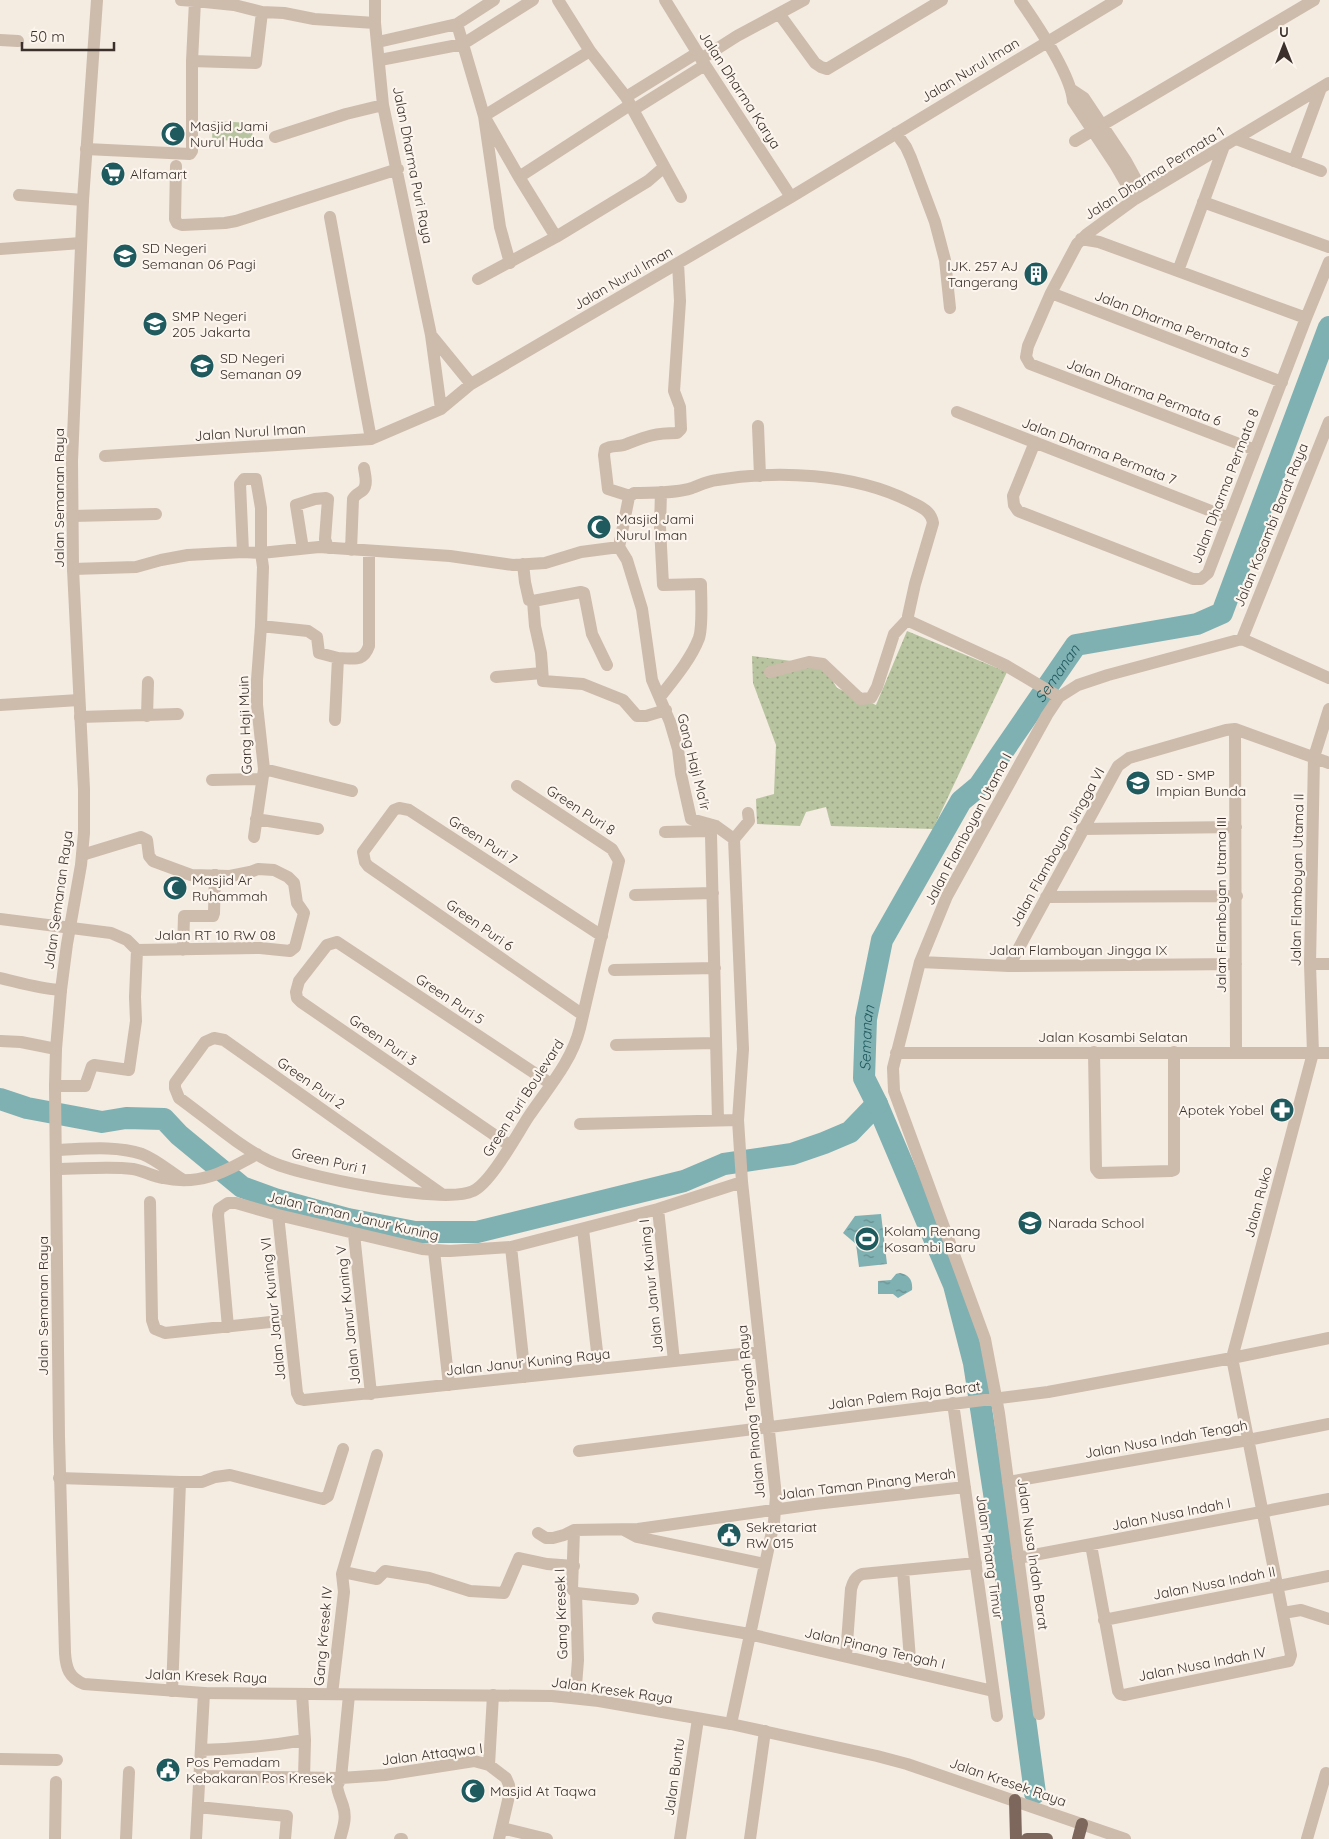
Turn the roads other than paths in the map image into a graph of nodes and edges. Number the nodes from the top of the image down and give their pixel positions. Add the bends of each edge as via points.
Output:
1 (97, 0) edge
2 (181, 0) edge
3 (195, 0) edge
4 (375, 0) edge
5 (494, 0) edge
6 (533, 0) edge
7 (558, 0) edge
8 (665, 0) edge
9 (804, 0) edge
10 (1020, 0) edge
11 (1117, 0) edge
12 (1314, 0) edge
13 (208, 1) edge
14 (934, 2) edge
15 (262, 12) junction
16 (780, 14) junction
17 (375, 23) junction
18 (457, 24) junction
19 (0, 40) edge
20 (18, 41) dead end
21 (378, 42) junction
22 (1046, 42) junction
23 (463, 44) junction
24 (590, 51) junction
25 (701, 59) junction
26 (380, 60) junction
27 (192, 61) junction
28 (1325, 85) edge
29 (630, 104) junction
30 (383, 105) junction
31 (484, 116) junction
32 (1097, 128) junction
33 (896, 133) junction
34 (275, 137) dead end
35 (1236, 139) junction
36 (1075, 141) dead end
37 (1224, 146) junction
38 (86, 149) junction
39 (1294, 161) junction
40 (176, 166) dead end
41 (663, 168) junction
42 (398, 169) junction
43 (1321, 171) dead end
44 (519, 177) junction
45 (19, 195) dead end
46 (1140, 196) junction
47 (681, 197) dead end
48 (790, 197) junction
49 (83, 200) junction
50 (1203, 202) junction
51 (330, 217) dead end
52 (556, 237) junction
53 (1081, 239) junction
54 (81, 243) junction
55 (1329, 247) edge
56 (0, 249) edge
57 (1329, 262) edge
58 (510, 263) junction
59 (678, 263) junction
60 (1178, 271) junction
61 (478, 279) dead end
62 (1051, 293) junction
63 (950, 308) dead end
64 (1306, 318) junction
65 (431, 335) junction
66 (1026, 356) joint
67 (1282, 382) junction
68 (471, 384) junction
69 (441, 408) junction
70 (957, 412) dead end
71 (1329, 422) edge
72 (758, 426) dead end
73 (372, 439) junction
74 (1035, 442) junction
75 (1255, 450) junction
76 (105, 456) dead end
77 (364, 468) dead end
78 (760, 476) junction
79 (661, 492) junction
80 (630, 496) junction
81 (156, 514) dead end
82 (72, 516) junction
83 (1229, 518) junction
84 (619, 547) junction
85 (328, 548) junction
86 (302, 549) junction
87 (351, 550) junction
88 (370, 551) junction
89 (244, 552) junction
90 (260, 553) junction
91 (523, 564) junction
92 (73, 569) junction
93 (533, 601) junction
94 (908, 619) junction
95 (261, 626) junction
96 (1242, 639) junction
97 (338, 658) junction
98 (606, 665) dead end
99 (770, 672) dead end
100 (542, 673) junction
101 (1328, 674) edge
102 (496, 677) dead end
103 (148, 682) dead end
104 (1057, 696) junction
105 (660, 697) junction
106 (79, 700) junction
107 (0, 705) edge
108 (1329, 709) edge
109 (666, 710) junction
110 (178, 714) dead end
111 (147, 716) junction
112 (80, 717) junction
113 (335, 720) dead end
114 (1235, 729) junction
115 (1314, 757) junction
116 (1329, 764) edge
117 (263, 774) junction
118 (212, 780) dead end
119 (517, 786) dead end
120 (352, 792) dead end
121 (748, 813) dead end
122 (256, 819) junction
123 (1236, 827) junction
124 (318, 829) dead end
125 (1082, 829) junction
126 (665, 832) dead end
127 (254, 837) dead end
128 (734, 839) junction
129 (82, 855) junction
130 (363, 857) joint
131 (619, 866) joint
132 (215, 875) junction
133 (713, 894) junction
134 (635, 895) dead end
135 (1237, 896) junction
136 (1046, 897) junction
137 (0, 919) edge
138 (70, 927) junction
139 (602, 936) junction
140 (332, 943) joint
141 (138, 950) junction
142 (182, 950) junction
143 (920, 962) junction
144 (1236, 964) junction
145 (1310, 964) junction
146 (1329, 964) edge
147 (1008, 966) junction
148 (715, 968) junction
149 (614, 970) dead end
150 (0, 978) edge
151 (61, 990) junction
152 (583, 1015) junction
153 (0, 1041) edge
154 (716, 1043) junction
155 (616, 1045) dead end
156 (56, 1049) junction
157 (1094, 1052) junction
158 (1174, 1052) junction
159 (1236, 1052) junction
160 (896, 1053) junction
161 (1313, 1053) junction
162 (1329, 1053) edge
163 (551, 1084) junction
164 (55, 1086) junction
165 (175, 1088) joint
166 (718, 1120) junction
167 (738, 1120) junction
168 (580, 1124) dead end
169 (509, 1145) junction
170 (113, 1149) junction
171 (56, 1150) junction
172 (257, 1154) junction
173 (113, 1168) junction
174 (56, 1169) junction
175 (742, 1178) junction
176 (182, 1179) junction
177 (443, 1195) junction
178 (150, 1202) dead end
179 (658, 1208) junction
180 (278, 1215) junction
181 (583, 1229) junction
182 (354, 1234) junction
183 (511, 1247) junction
184 (434, 1251) junction
185 (289, 1320) junction
186 (228, 1327) junction
187 (1329, 1338) edge
188 (760, 1352) junction
189 (1232, 1358) junction
190 (674, 1361) junction
191 (598, 1369) junction
192 (525, 1377) junction
193 (449, 1385) junction
194 (371, 1394) junction
195 (300, 1399) joint
196 (993, 1399) junction
197 (958, 1403) junction
198 (1329, 1424) edge
199 (770, 1427) junction
200 (1248, 1440) junction
201 (343, 1449) dead end
202 (579, 1451) dead end
203 (377, 1455) dead end
204 (60, 1478) junction
205 (180, 1482) junction
206 (1008, 1482) junction
207 (965, 1487) junction
208 (1329, 1499) edge
209 (775, 1509) junction
210 (1262, 1512) junction
211 (574, 1530) junction
212 (623, 1530) junction
213 (538, 1533) dead end
214 (1091, 1545) junction
215 (1018, 1558) junction
216 (976, 1563) junction
217 (765, 1564) junction
218 (574, 1566) junction
219 (903, 1570) junction
220 (342, 1574) junction
221 (1329, 1576) edge
222 (1277, 1585) junction
223 (576, 1593) junction
224 (633, 1600) dead end
225 (1283, 1614) junction
226 (658, 1618) dead end
227 (1329, 1619) edge
228 (1104, 1620) junction
229 (749, 1634) junction
230 (846, 1656) junction
231 (911, 1672) junction
232 (77, 1681) joint
233 (172, 1691) junction
234 (994, 1691) junction
235 (204, 1693) junction
236 (302, 1694) junction
237 (332, 1694) junction
238 (349, 1695) junction
239 (492, 1695) junction
240 (575, 1698) junction
241 (1039, 1714) dead end
242 (997, 1716) dead end
243 (698, 1718) junction
244 (731, 1724) junction
245 (765, 1731) junction
246 (305, 1740) junction
247 (201, 1750) junction
248 (0, 1759) edge
249 (57, 1760) dead end
250 (489, 1765) junction
251 (129, 1772) dead end
252 (1326, 1773) dead end
253 (200, 1776) junction
254 (304, 1778) junction
255 (341, 1778) junction
256 (56, 1782) dead end
257 (1015, 1800) junction
258 (198, 1807) junction
259 (1082, 1824) junction
260 (501, 1833) edge
261 (55, 1839) edge
262 (126, 1839) edge
263 (196, 1839) edge
264 (285, 1839) edge
265 (340, 1839) edge
266 (547, 1839) edge
267 (680, 1839) edge
268 (750, 1839) edge
269 (1016, 1839) edge
270 (1027, 1839) edge
271 (1047, 1839) edge
272 (1078, 1839) edge
273 (1125, 1839) edge
274 (1307, 1839) edge

1 - 38 street, Jalan Semanan Raya
2 - 3 street
3 - 13 street
3 - 27 street
4 - 17 street, Jalan Dharma Puri Raya
5 - 18 street
6 - 23 street
7 - 24 street
8 - 25 street, Jalan Dharma Karya
9 - 16 street
10 - 22 street
11 - 22 street, Jalan Nurul Iman
12 - 32 street
13 - 15 street
14 - 16 street via 827,69 815,63
15 - 17 street via 334,22
15 - 27 street via 256,63
16 - 25 street
17 - 21 street, Jalan Dharma Puri Raya
18 - 21 street
18 - 23 street
19 - 20 street
21 - 26 street, Jalan Dharma Puri Raya
22 - 32 street via 1072,90 1073,101
22 - 33 street, Jalan Nurul Iman
23 - 26 street
23 - 31 street
24 - 29 street
24 - 31 street
25 - 29 street
25 - 48 street, Jalan Dharma Karya
26 - 30 street, Jalan Dharma Puri Raya
27 - 38 street via 190,154
28 - 35 street, Jalan Dharma Permata 1
28 - 39 street
29 - 41 street
29 - 44 street
30 - 34 street
30 - 42 street, Jalan Dharma Puri Raya
31 - 44 street
31 - 58 street via 500,227
32 - 36 street
32 - 46 street via 1116,166
33 - 48 street, Jalan Nurul Iman
33 - 63 street via 906,146 936,222 945,260
35 - 37 street, Jalan Dharma Permata 1
35 - 39 street
37 - 46 street, Jalan Dharma Permata 1
37 - 50 street
38 - 49 street, Jalan Semanan Raya
39 - 43 street
40 - 42 street via 175,219 182,225 236,221
41 - 47 street
41 - 52 street via 648,181
42 - 65 street, Jalan Dharma Puri Raya
44 - 52 street
45 - 49 street
46 - 53 street, Jalan Dharma Permata 1
48 - 59 street, Jalan Nurul Iman
49 - 54 street, Jalan Semanan Raya
50 - 55 street
50 - 60 street
51 - 73 street
52 - 58 street
53 - 60 street via 1099,242
53 - 62 street, Jalan Dharma Permata 1
54 - 56 street
54 - 82 street, Jalan Semanan Raya
57 - 64 street, Jalan Dharma Permata 8
58 - 61 street
59 - 68 street, Jalan Nurul Iman
59 - 80 street via 680,301 674,391 680,407 681,429 677,433 658,433 605,450 608,489
60 - 64 street
62 - 66 street, Jalan Dharma Permata 1
62 - 67 street, Jalan Dharma Permata 5
64 - 67 street, Jalan Dharma Permata 8
65 - 68 street, Jalan Dharma Puri Raya
65 - 69 street, Jalan Dharma Puri Raya
66 - 75 street, Jalan Dharma Permata 6 via 1030,364
67 - 75 street, Jalan Dharma Permata 8
68 - 69 street, Jalan Nurul Iman
69 - 73 street, Jalan Nurul Iman
70 - 74 street, Jalan Dharma Permata 7
71 - 96 street, Jalan Kosambi Barat Raya
72 - 78 street
73 - 76 street, Jalan Nurul Iman
74 - 83 street, Jalan Dharma Permata 7
74 - 83 street, Jalan Dharma Permata 8 via 1013,496 1018,511 1027,515 1193,579 1200,579 1208,573
75 - 83 street, Jalan Dharma Permata 8
77 - 87 street via 364,490 355,494 353,499
78 - 79 street via 718,480
78 - 94 street via 821,476 900,497 927,510 933,523
79 - 80 street
79 - 105 street via 663,585 701,584 701,617 699,637
80 - 84 street
81 - 82 street
82 - 92 street, Jalan Semanan Raya
84 - 91 street via 581,552 545,563
84 - 105 street, Gang Haji Ma'ir via 627,560 642,609 652,680
85 - 86 street
85 - 86 street via 325,539 328,499 320,498 296,505
85 - 87 street
86 - 90 street
87 - 88 street
88 - 91 street
88 - 97 street via 369,646 360,658
89 - 90 street
89 - 90 street, Gang Haji Muin via 240,484 251,478 256,479 260,496
89 - 92 street via 188,554 136,567
90 - 95 street, Gang Haji Muin via 263,567
91 - 93 street via 529,600
92 - 106 street, Jalan Semanan Raya
93 - 98 street via 584,593 592,634
93 - 100 street
94 - 99 street via 894,634 871,698 860,699 823,664 816,662
94 - 104 street via 1005,665
95 - 97 street via 308,631 317,637 319,654
95 - 117 street, Gang Haji Muin via 257,705
96 - 101 street
96 - 104 street, Jalan Flamboyan Utama I via 1078,684
97 - 113 street
100 - 102 street
100 - 109 street via 543,682 583,684 623,700 637,716
103 - 111 street
104 - 143 street, Jalan Flamboyan Utama I via 947,896
105 - 109 street, Gang Haji Ma'ir
106 - 107 street
106 - 112 street, Jalan Semanan Raya
108 - 115 street, Jalan Flamboyan Utama II
109 - 128 street, Gang Haji Ma'ir via 678,749 690,819 716,826
110 - 111 street
111 - 112 street
112 - 129 street, Jalan Semanan Raya via 84,810
114 - 115 street
114 - 123 street, Jalan Flamboyan Utama III
114 - 125 street, Jalan Flamboyan Jingga VI via 1128,758 1118,766
115 - 116 street
115 - 145 street, Jalan Flamboyan Utama II
117 - 118 street
117 - 120 street
117 - 122 street, Gang Haji Muin
119 - 131 street, Green Puri 8 via 612,849 618,856
121 - 128 street via 749,821
122 - 124 street
122 - 127 street, Gang Haji Muin
123 - 125 street
123 - 135 street, Jalan Flamboyan Utama III
125 - 136 street, Jalan Flamboyan Jingga VI
126 - 133 street via 710,832
128 - 167 street, Jalan Pinang Tengah Raya via 743,1049
129 - 132 street via 145,838 153,861 191,874
129 - 138 street, Jalan Semanan Raya
130 - 139 street, Green Puri 7 via 363,852 390,814 399,808 409,810
130 - 152 street, Green Puri 6 via 368,866
131 - 139 street, Green Puri Boulevard
132 - 142 street via 213,916 184,916
132 - 142 street, Jalan RT 10 RW 08 via 230,876 258,869 274,870 288,877 294,883 297,902 304,916 292,950
133 - 134 street
133 - 148 street
135 - 136 street
135 - 144 street, Jalan Flamboyan Utama III
136 - 147 street, Jalan Flamboyan Jingga VI
137 - 138 street, Jalan RT 10 RW 08
138 - 141 street, Jalan RT 10 RW 08 via 111,933 127,940
138 - 151 street, Jalan Semanan Raya
139 - 152 street, Green Puri Boulevard
140 - 163 street, Green Puri 5 via 342,945
140 - 169 street, Green Puri 3 via 324,948 299,982 297,998
141 - 142 street, Jalan RT 10 RW 08
141 - 164 street, Jalan RT 10 RW 08 via 136,1021 129,1070 94,1065 85,1086
143 - 147 street, Jalan Flamboyan Jingga IX
143 - 160 street, Jalan Flamboyan Utama I
144 - 147 street, Jalan Flamboyan Jingga IX
144 - 159 street, Jalan Flamboyan Utama III
145 - 146 street
145 - 161 street, Jalan Flamboyan Utama II
148 - 149 street
148 - 154 street
150 - 151 street via 37,988
151 - 156 street, Jalan Semanan Raya
152 - 163 street, Green Puri Boulevard via 572,1054
153 - 156 street
154 - 155 street
154 - 166 street
156 - 164 street, Jalan Semanan Raya
157 - 158 street, Jalan Kosambi Selatan
157 - 158 street via 1096,1169 1099,1173 1174,1170
157 - 160 street, Jalan Kosambi Selatan
158 - 159 street, Jalan Kosambi Selatan
159 - 161 street, Jalan Kosambi Selatan
160 - 196 street, Jalan Flamboyan Utama I via 894,1091 985,1339
161 - 162 street, Jalan Kosambi Selatan
161 - 189 street, Jalan Ruko
163 - 169 street, Green Puri Boulevard
164 - 171 street, Jalan Semanan Raya
165 - 172 street, Green Puri 1 via 179,1098
165 - 177 street, Green Puri 2 via 177,1078 205,1042 214,1038 224,1040
166 - 167 street
166 - 168 street
167 - 175 street, Jalan Pinang Tengah Raya
169 - 177 street, Green Puri Boulevard via 480,1187 465,1194
170 - 171 street
170 - 173 street
170 - 176 street via 143,1155
171 - 174 street, Jalan Semanan Raya
172 - 176 street via 220,1174
172 - 177 street, Green Puri 1 via 291,1170 322,1178
173 - 174 street
173 - 176 street via 166,1179
174 - 204 street, Jalan Semanan Raya
175 - 179 street, Jalan Taman Janur Kuning
175 - 188 street, Jalan Pinang Tengah Raya
178 - 186 street via 152,1320 155,1330 165,1333
179 - 181 street, Jalan Taman Janur Kuning
179 - 190 street, Jalan Janur Kuning I
180 - 182 street, Jalan Taman Janur Kuning
180 - 185 street, Jalan Janur Kuning VI
180 - 186 street, Jalan Taman Janur Kuning via 236,1203 228,1203 219,1209
181 - 183 street, Jalan Taman Janur Kuning
181 - 191 street
182 - 184 street, Jalan Taman Janur Kuning
182 - 194 street, Jalan Janur Kuning V
183 - 184 street, Jalan Taman Janur Kuning
183 - 192 street
184 - 193 street
185 - 186 street
185 - 195 street, Jalan Janur Kuning VI
187 - 189 street, Jalan Palem Raja Barat
188 - 190 street, Jalan Janur Kuning Raya
188 - 199 street, Jalan Pinang Tengah Raya
189 - 196 street, Jalan Palem Raja Barat
189 - 200 street
190 - 191 street, Jalan Janur Kuning Raya
191 - 192 street, Jalan Janur Kuning Raya
192 - 193 street, Jalan Janur Kuning Raya
193 - 194 street, Jalan Janur Kuning Raya
194 - 195 street, Jalan Janur Kuning Raya via 308,1401
196 - 197 street, Jalan Palem Raja Barat
196 - 206 street, Jalan Nusa Indah Barat
197 - 199 street, Jalan Palem Raja Barat
197 - 207 street, Jalan Pinang Timur
198 - 200 street, Jalan Nusa Indah Tengah
199 - 202 street, Jalan Palem Raja Barat
199 - 209 street, Jalan Pinang Tengah Raya
200 - 206 street, Jalan Nusa Indah Tengah
200 - 210 street
201 - 205 street via 328,1496 323,1499 230,1475 202,1482
203 - 220 street
204 - 205 street
204 - 232 street, Jalan Semanan Raya via 66,1663 68,1672
205 - 233 street
206 - 215 street, Jalan Nusa Indah Barat
207 - 209 street, Jalan Taman Pinang Merah
207 - 216 street, Jalan Pinang Timur
208 - 210 street, Jalan Nusa Indah I
209 - 212 street, Jalan Taman Pinang Merah
209 - 217 street, Jalan Pinang Tengah Raya
210 - 214 street, Jalan Nusa Indah I
210 - 222 street
211 - 212 street, Jalan Taman Pinang Merah
211 - 213 street, Jalan Taman Pinang Merah via 553,1538
211 - 218 street, Gang Kresek I
212 - 217 street, Jalan Taman Pinang Merah via 637,1537
214 - 215 street, Jalan Nusa Indah I
214 - 228 street
215 - 241 street, Jalan Nusa Indah Barat
216 - 219 street
216 - 234 street, Jalan Pinang Timur
217 - 229 street, Jalan Pinang Tengah Raya
218 - 220 street, Gang Kresek IV via 519,1558 504,1593 470,1591 429,1578 385,1571 378,1579
218 - 223 street, Gang Kresek I via 572,1589
219 - 230 street via 862,1574 853,1582
219 - 231 street
220 - 237 street, Gang Kresek IV via 344,1592
221 - 222 street, Jalan Nusa Indah II
222 - 225 street
222 - 228 street, Jalan Nusa Indah II
223 - 224 street
223 - 240 street, Gang Kresek I via 578,1660
225 - 227 street via 1301,1610
225 - 228 street, Jalan Nusa Indah IV via 1291,1655 1289,1661 1124,1695 1118,1691
226 - 229 street, Jalan Pinang Tengah I
229 - 230 street, Jalan Pinang Tengah I
229 - 244 street, Jalan Pinang Tengah Raya
230 - 231 street, Jalan Pinang Tengah I
231 - 234 street, Jalan Pinang Tengah I
232 - 233 street, Jalan Kresek Raya via 97,1686
233 - 235 street, Jalan Kresek Raya
234 - 242 street, Jalan Pinang Timur
235 - 236 street, Jalan Kresek Raya
235 - 247 street
236 - 237 street, Jalan Kresek Raya
236 - 246 street
237 - 238 street, Jalan Kresek Raya
238 - 239 street, Jalan Kresek Raya
238 - 255 street
239 - 240 street, Jalan Kresek Raya
239 - 250 street, Jalan Attaqwa I
240 - 243 street, Jalan Kresek Raya
243 - 244 street, Jalan Kresek Raya
243 - 267 street, Jalan Buntu
244 - 245 street, Jalan Kresek Raya
245 - 257 street, Jalan Kresek Raya via 892,1760
245 - 268 street
246 - 247 street via 251,1748
246 - 254 street
247 - 253 street
248 - 249 street
250 - 255 street, Jalan Attaqwa I via 474,1761 385,1775
250 - 260 street via 506,1778 509,1785
251 - 262 street
252 - 274 street
253 - 254 street, Jalan Attaqwa I
253 - 258 street
254 - 255 street, Jalan Attaqwa I
255 - 265 street via 336,1788 345,1821
256 - 261 street
257 - 259 street, Jalan Kresek Raya
257 - 269 main road
258 - 263 street
258 - 264 street via 287,1816
259 - 272 main road
259 - 273 street, Jalan Kresek Raya
260 - 266 street
270 - 271 main road

